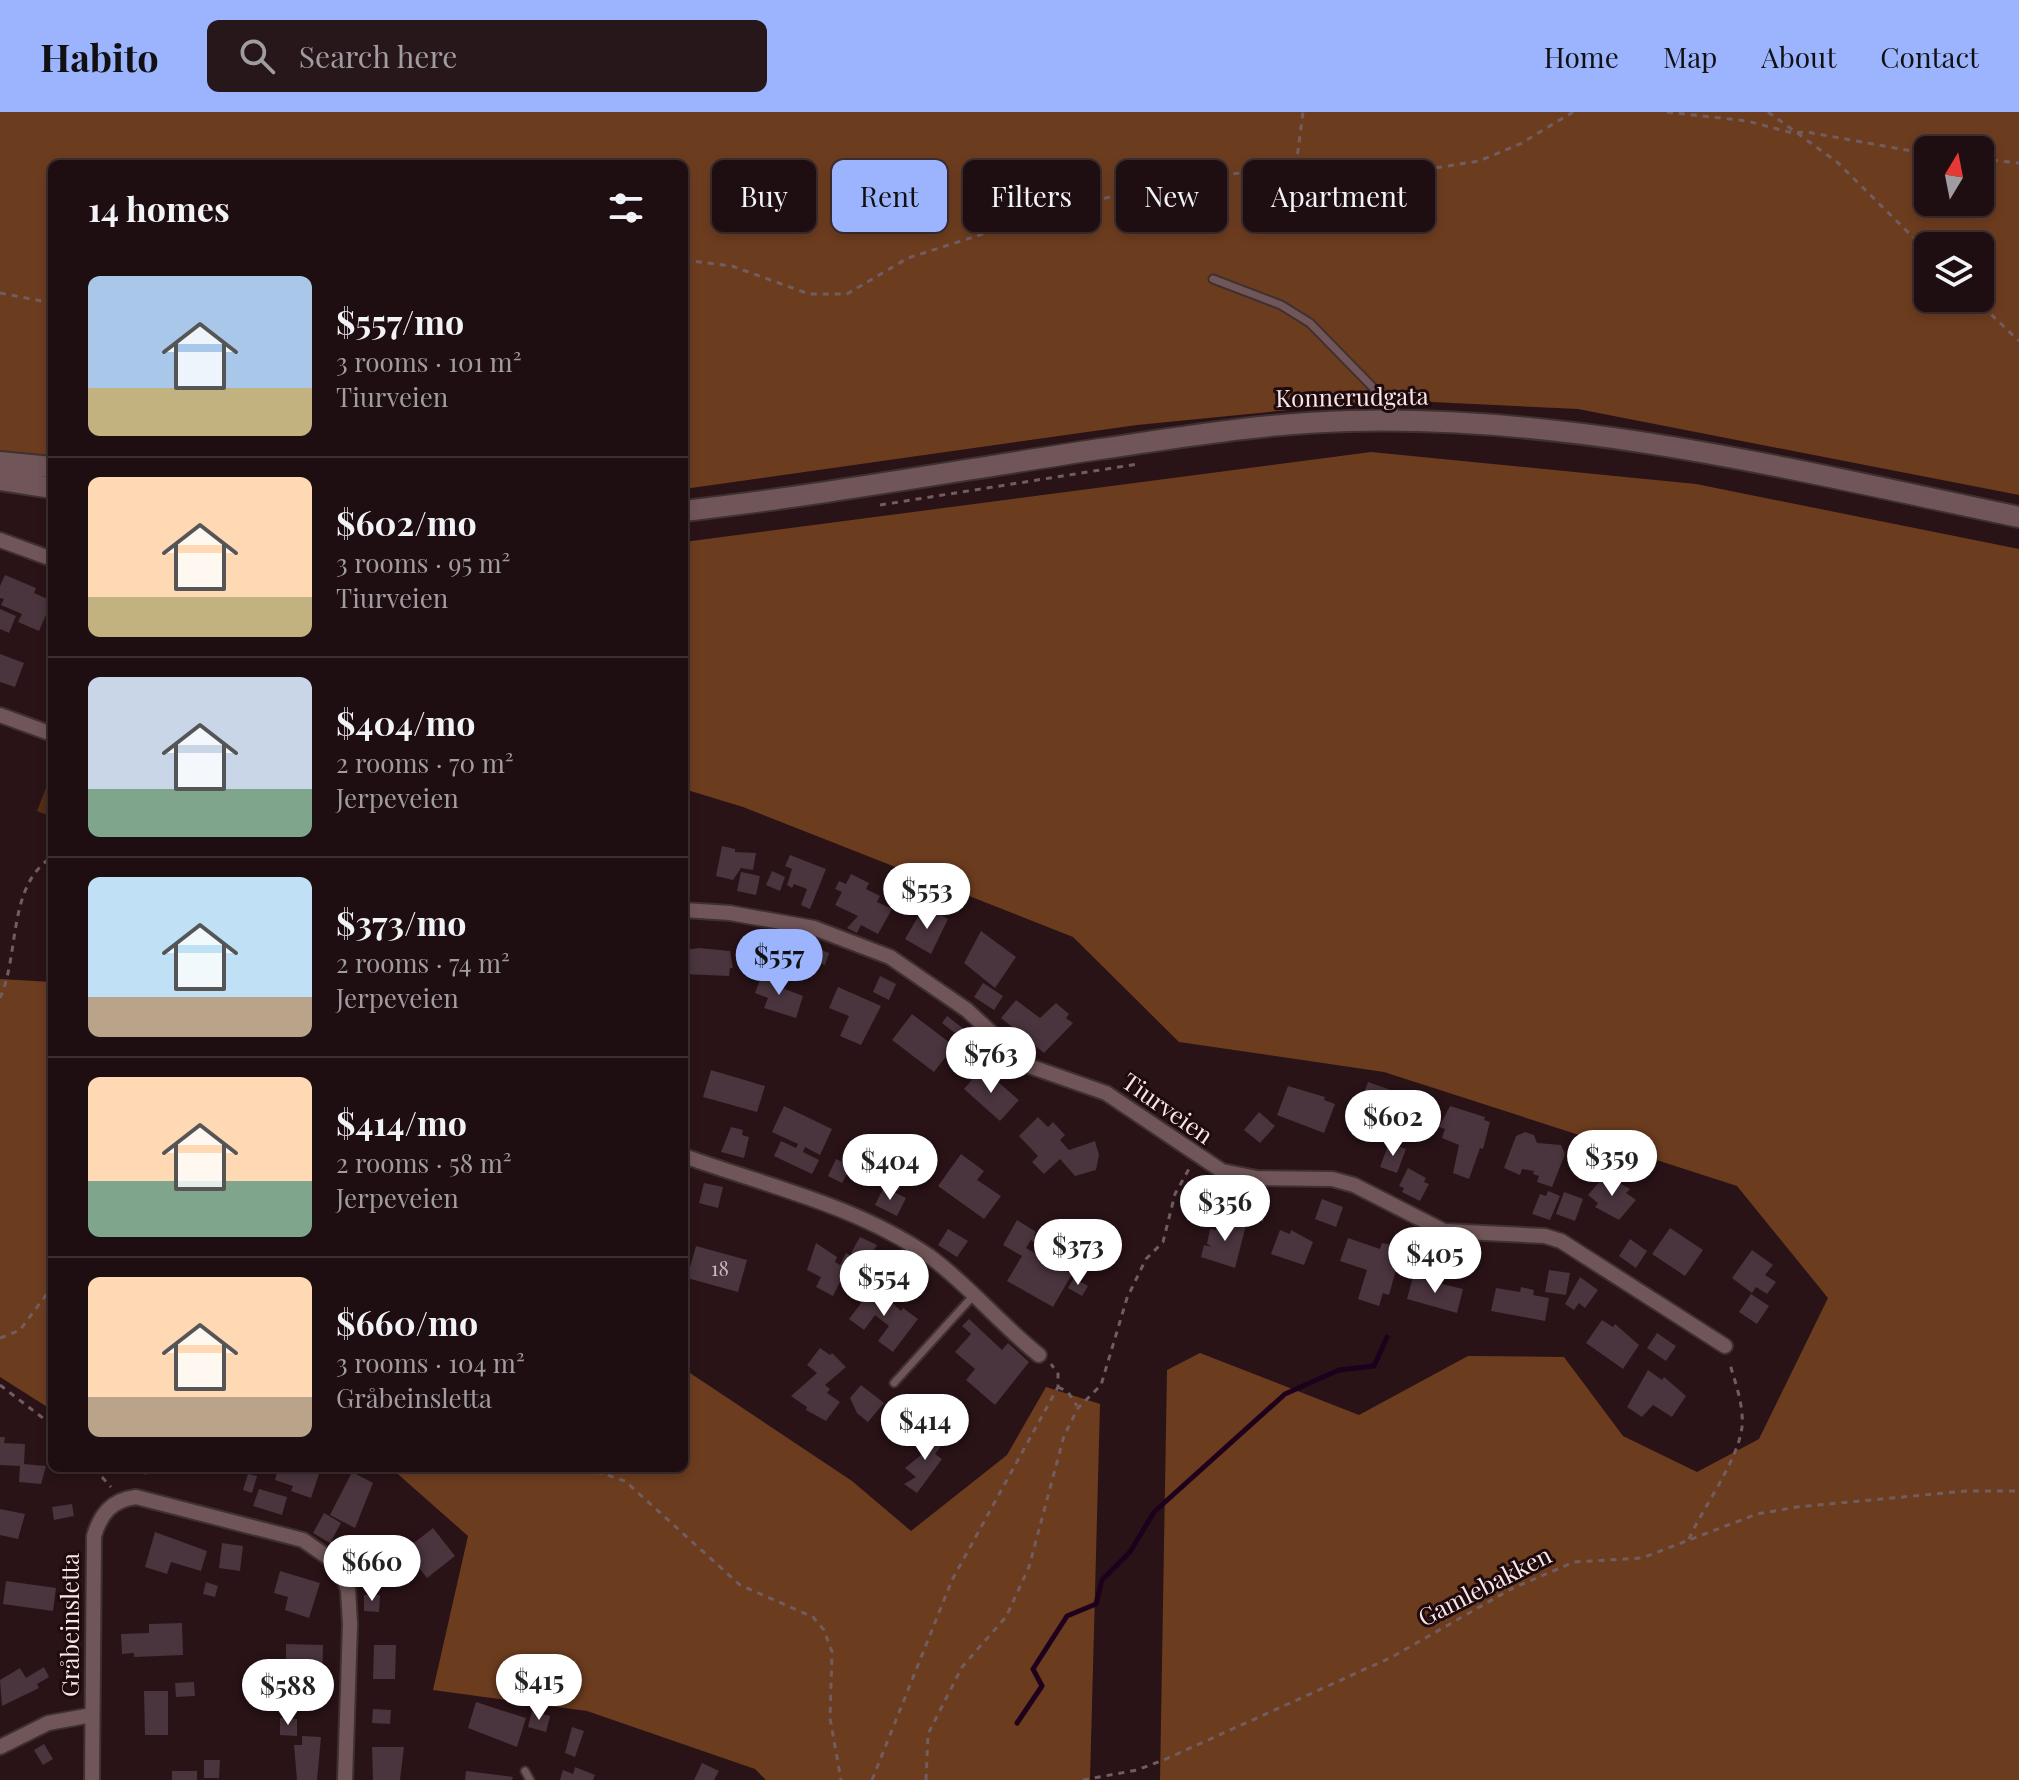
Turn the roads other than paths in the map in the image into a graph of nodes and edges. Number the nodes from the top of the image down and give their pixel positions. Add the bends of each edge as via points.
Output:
1 (1213, 279) dead end
2 (1396, 421) junction
3 (0, 462) edge
4 (48, 467) edge
5 (0, 480) edge
6 (48, 487) edge
7 (688, 511) edge
8 (2019, 517) edge
9 (0, 540) edge
10 (48, 558) edge
11 (0, 715) edge
12 (48, 733) edge
13 (688, 910) edge
14 (688, 1157) edge
15 (973, 1296) junction
16 (1725, 1346) road end
17 (1039, 1355) road end
18 (894, 1383) dead end
19 (92, 1715) junction
20 (0, 1747) edge
21 (525, 1771) dead end
22 (92, 1780) edge
23 (345, 1780) edge
24 (530, 1780) edge

1 - 2 lane via 1281,305 1310,323 1394,409
2 - 7 main road, Konnerudgata via 1252,427
2 - 8 main road, Konnerudgata via 1561,429 1667,445
3 - 4 main road
5 - 6 main road
9 - 10 street
11 - 12 street
13 - 16 street, Tiurveien via 814,928 890,957 967,1010 1026,1065 1106,1093 1196,1157 1233,1174 1311,1177 1354,1185 1444,1231 1561,1241
14 - 15 street via 867,1220 929,1257
15 - 17 street
15 - 18 lane
19 - 20 street via 48,1723
19 - 22 street, Gråbeinsletta
19 - 23 street, Gråbeinsletta via 94,1536 99,1520 121,1499 151,1498 303,1540 339,1565 349,1614
21 - 24 lane

